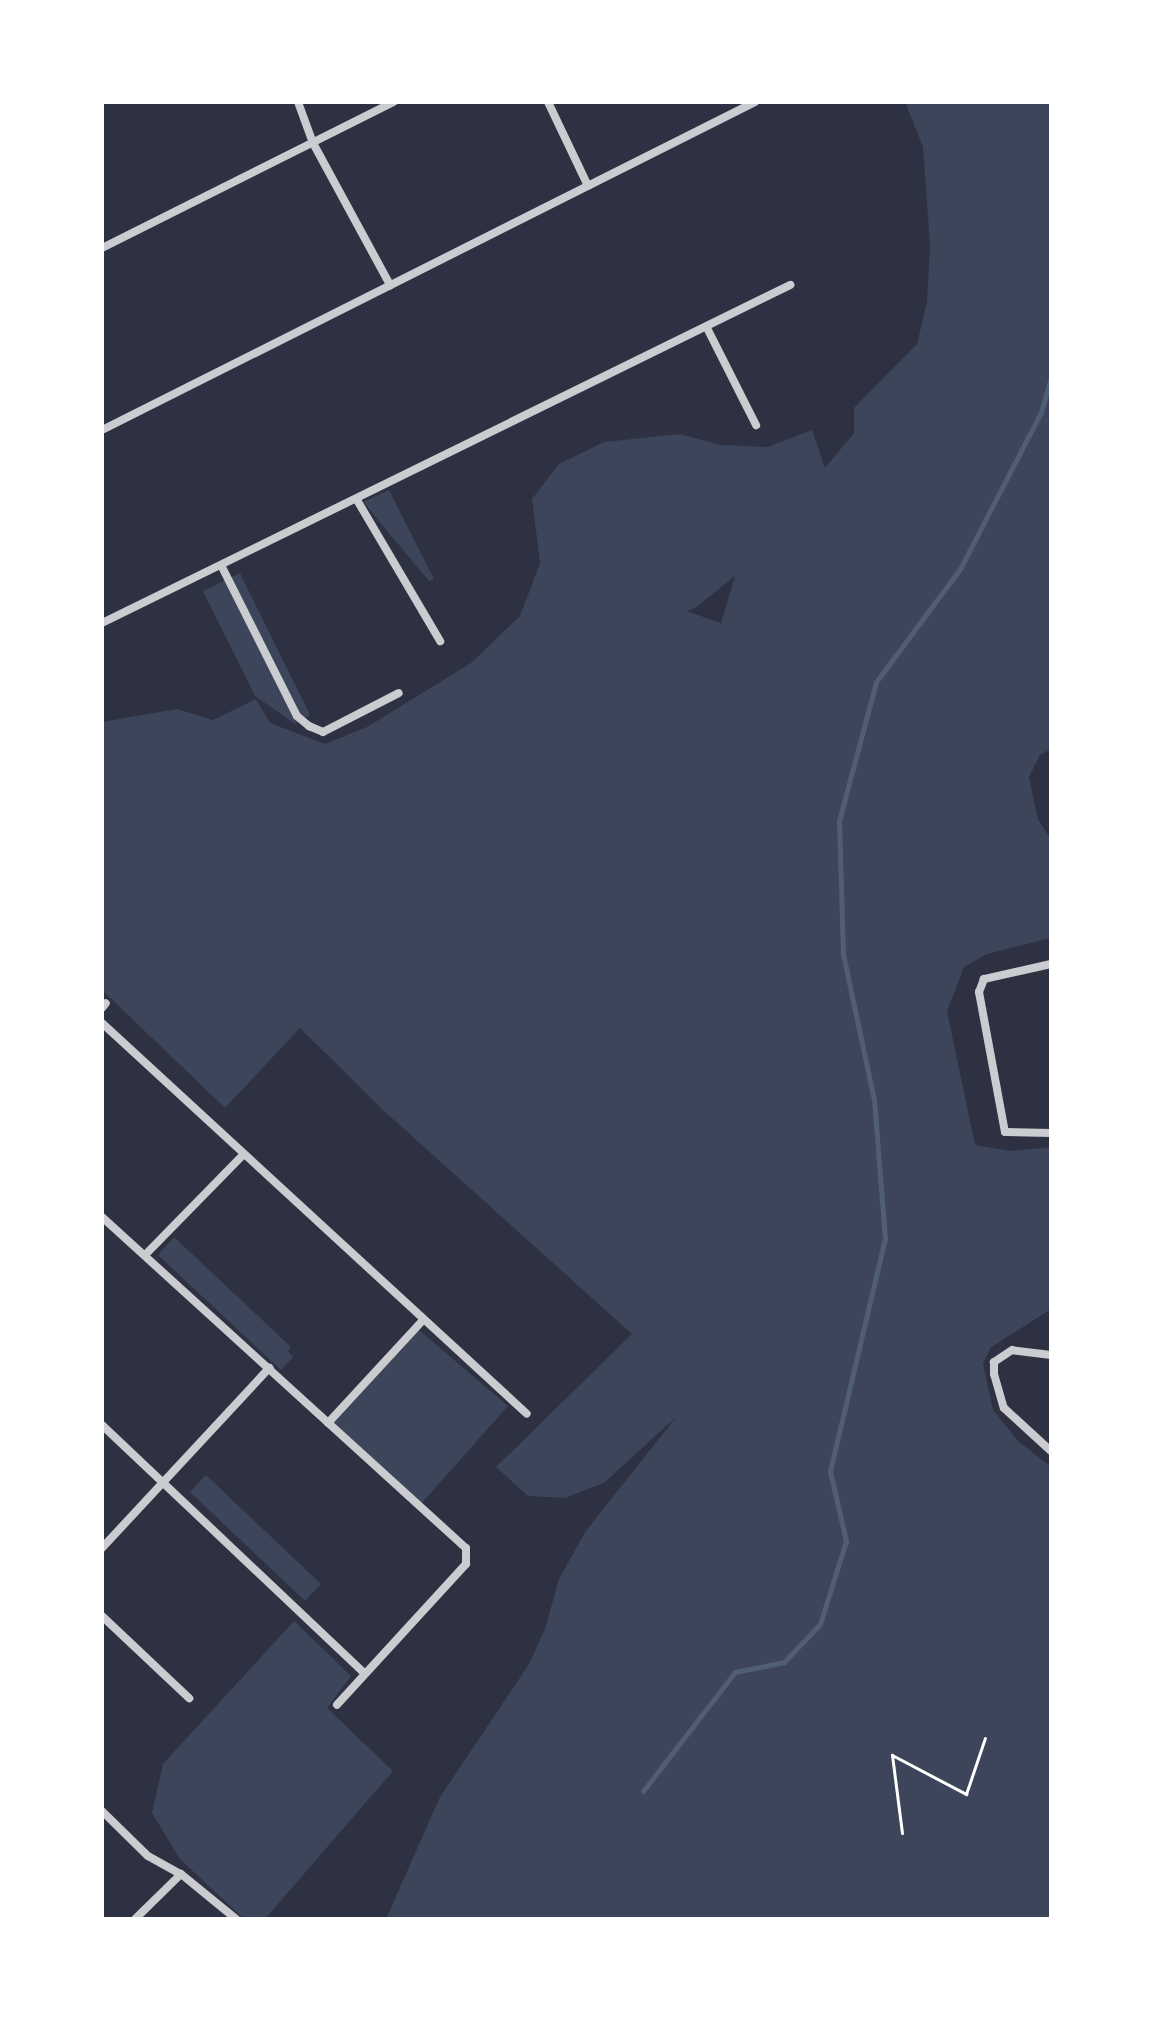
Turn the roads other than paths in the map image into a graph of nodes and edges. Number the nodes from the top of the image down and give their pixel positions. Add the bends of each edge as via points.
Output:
1 (298, 102) edge
2 (394, 102) edge
3 (548, 102) edge
4 (755, 102) edge
5 (313, 143) junction
6 (588, 186) junction
7 (102, 248) edge
8 (390, 285) junction
9 (790, 285) dead end
10 (707, 328) junction
11 (756, 425) dead end
12 (102, 430) edge
13 (357, 500) junction
14 (221, 565) junction
15 (102, 623) edge
16 (440, 641) dead end
17 (399, 693) dead end
18 (1051, 964) edge
19 (102, 1023) edge
20 (1051, 1133) edge
21 (243, 1155) junction
22 (102, 1217) edge
23 (145, 1255) junction
24 (422, 1321) junction
25 (1051, 1355) edge
26 (269, 1368) junction
27 (527, 1414) dead end
28 (328, 1423) junction
29 (102, 1425) edge
30 (1051, 1451) edge
31 (162, 1482) junction
32 (102, 1548) edge
33 (102, 1616) edge
34 (364, 1673) junction
35 (189, 1698) dead end
36 (337, 1705) dead end
37 (102, 1811) edge
38 (181, 1874) junction
39 (135, 1919) edge
40 (236, 1919) edge

1 - 5 street
2 - 5 street
3 - 6 street
4 - 6 street
5 - 7 street
5 - 8 street
6 - 8 street
8 - 12 street
9 - 10 street
10 - 11 street
10 - 13 street
13 - 14 street
13 - 16 street
14 - 15 street
14 - 17 street via 297,716 309,726 323,732
18 - 20 street via 984,979 979,992 1005,1132
19 - 21 street
21 - 23 street
21 - 24 street
22 - 23 street
23 - 26 street
24 - 27 street
24 - 28 street
25 - 30 street via 1012,1350 994,1362 994,1374 1004,1408
26 - 28 street
26 - 31 street
28 - 34 street via 466,1548 466,1564
29 - 31 street
31 - 32 street
31 - 34 street
33 - 35 street
34 - 36 street
37 - 38 street via 148,1856
38 - 39 street
38 - 40 street

